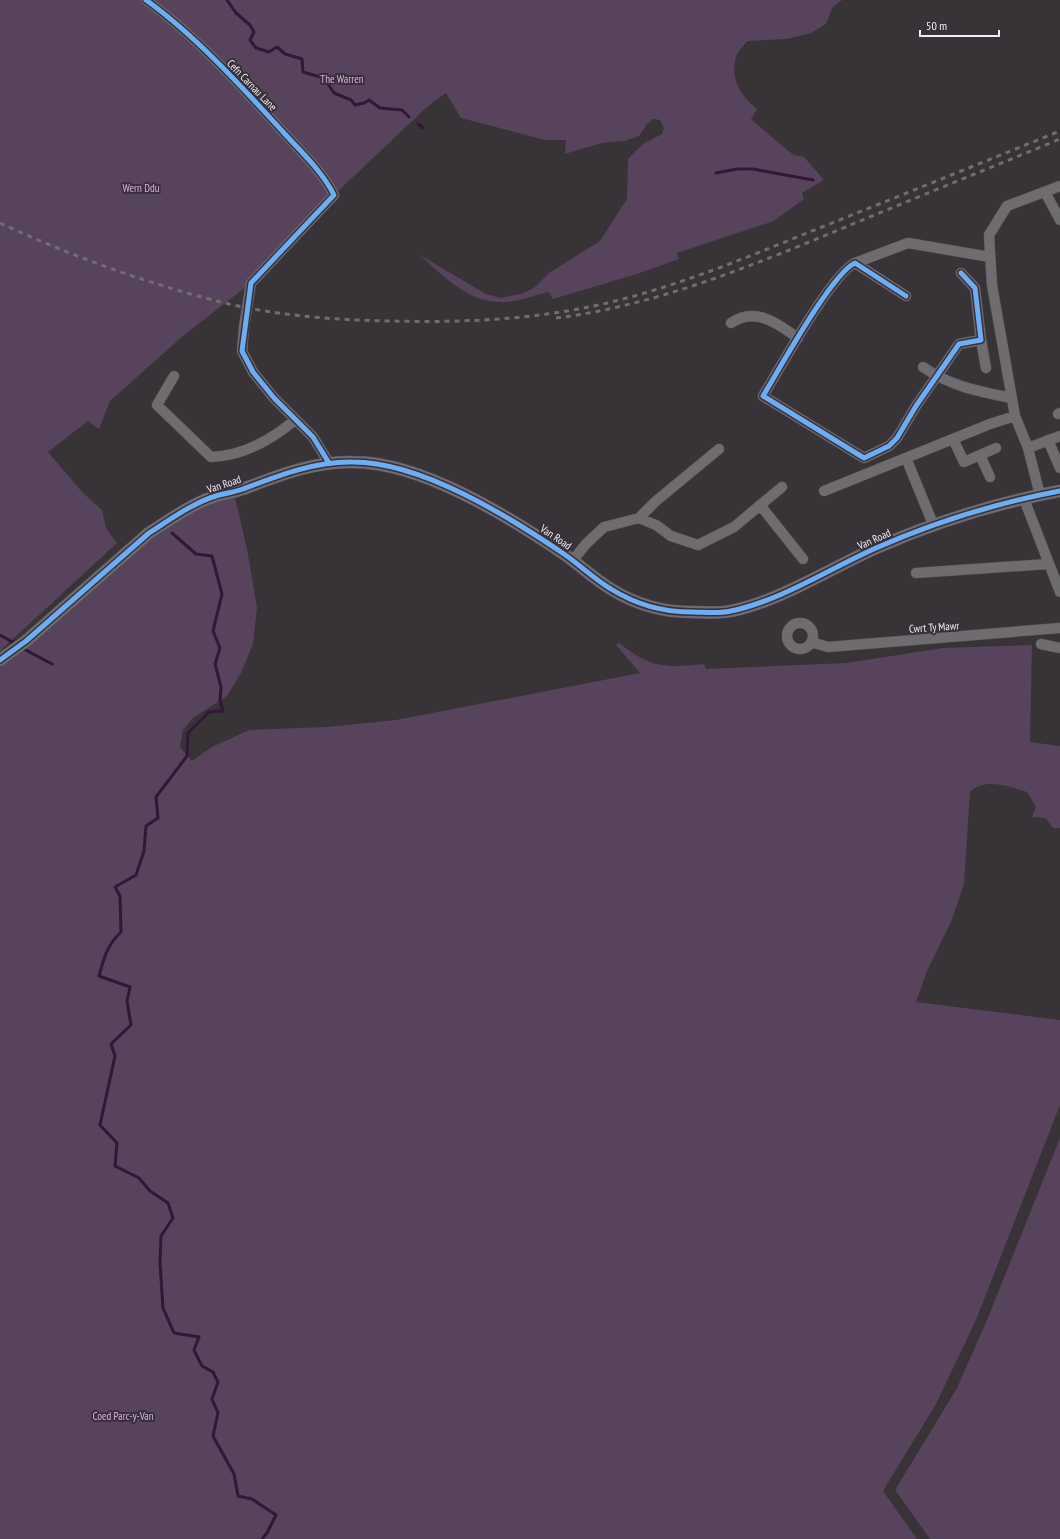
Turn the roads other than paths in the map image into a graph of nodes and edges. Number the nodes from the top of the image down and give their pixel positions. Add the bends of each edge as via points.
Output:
1 (146, 0) edge
2 (1060, 186) edge
3 (1045, 192) junction
4 (1060, 220) edge
5 (990, 257) junction
6 (854, 263) junction
7 (961, 274) dead end
8 (906, 296) dead end
9 (732, 323) dead end
10 (798, 338) junction
11 (981, 340) junction
12 (922, 367) dead end
13 (986, 368) dead end
14 (174, 376) dead end
15 (936, 376) junction
16 (1012, 398) junction
17 (1015, 416) junction
18 (295, 420) junction
19 (1060, 436) edge
20 (953, 439) junction
21 (1048, 440) junction
22 (996, 448) dead end
23 (1028, 448) junction
24 (719, 450) dead end
25 (980, 455) junction
26 (906, 458) junction
27 (329, 463) junction
28 (1060, 468) edge
29 (990, 477) dead end
30 (782, 487) dead end
31 (824, 491) dead end
32 (1060, 491) edge
33 (1040, 495) junction
34 (1024, 499) junction
35 (760, 505) junction
36 (639, 518) junction
37 (933, 524) junction
38 (803, 559) dead end
39 (573, 560) junction
40 (1048, 564) junction
41 (916, 574) dead end
42 (1060, 592) edge
43 (1060, 628) edge
44 (811, 642) dead end
45 (1041, 644) dead end
46 (1060, 648) edge
47 (0, 660) edge

1 - 18 street, Cefn Carnau Lane, bridge via 168,16 245,91 322,175 334,195 251,283 242,351 252,372
2 - 3 street
3 - 4 street
3 - 5 street via 1007,206 989,236
5 - 6 street via 908,243
5 - 16 street via 992,285
6 - 8 street
6 - 10 street via 848,266 829,288
7 - 11 street via 975,288
9 - 10 street via 753,314 765,317
10 - 15 street via 763,396 864,458 889,446 897,438
11 - 13 street
11 - 15 street via 959,344
12 - 15 street
14 - 18 street via 157,405 211,457 244,451 276,435
15 - 16 street via 971,390
16 - 17 street
17 - 20 street
17 - 23 street
18 - 27 street via 313,437
19 - 21 street
20 - 25 street via 964,462
20 - 26 street
21 - 23 street
21 - 28 street
22 - 25 street
23 - 33 street
24 - 36 street
25 - 29 street
26 - 31 street
26 - 37 street
27 - 39 street, Van Road via 354,462 388,466 426,477 517,522
27 - 47 street, Van Road via 282,474 196,505 150,533
30 - 35 street
32 - 33 street, Van Road
33 - 34 street, Van Road
34 - 37 street, Van Road
34 - 40 street
35 - 36 street via 734,527 698,545 671,536 656,525
35 - 38 street
36 - 39 street via 604,527
37 - 39 street, Van Road via 765,602 728,612 658,609 611,589
40 - 41 street
40 - 42 street
43 - 44 street, Cwrt Ty Mawr via 828,647
45 - 46 street

